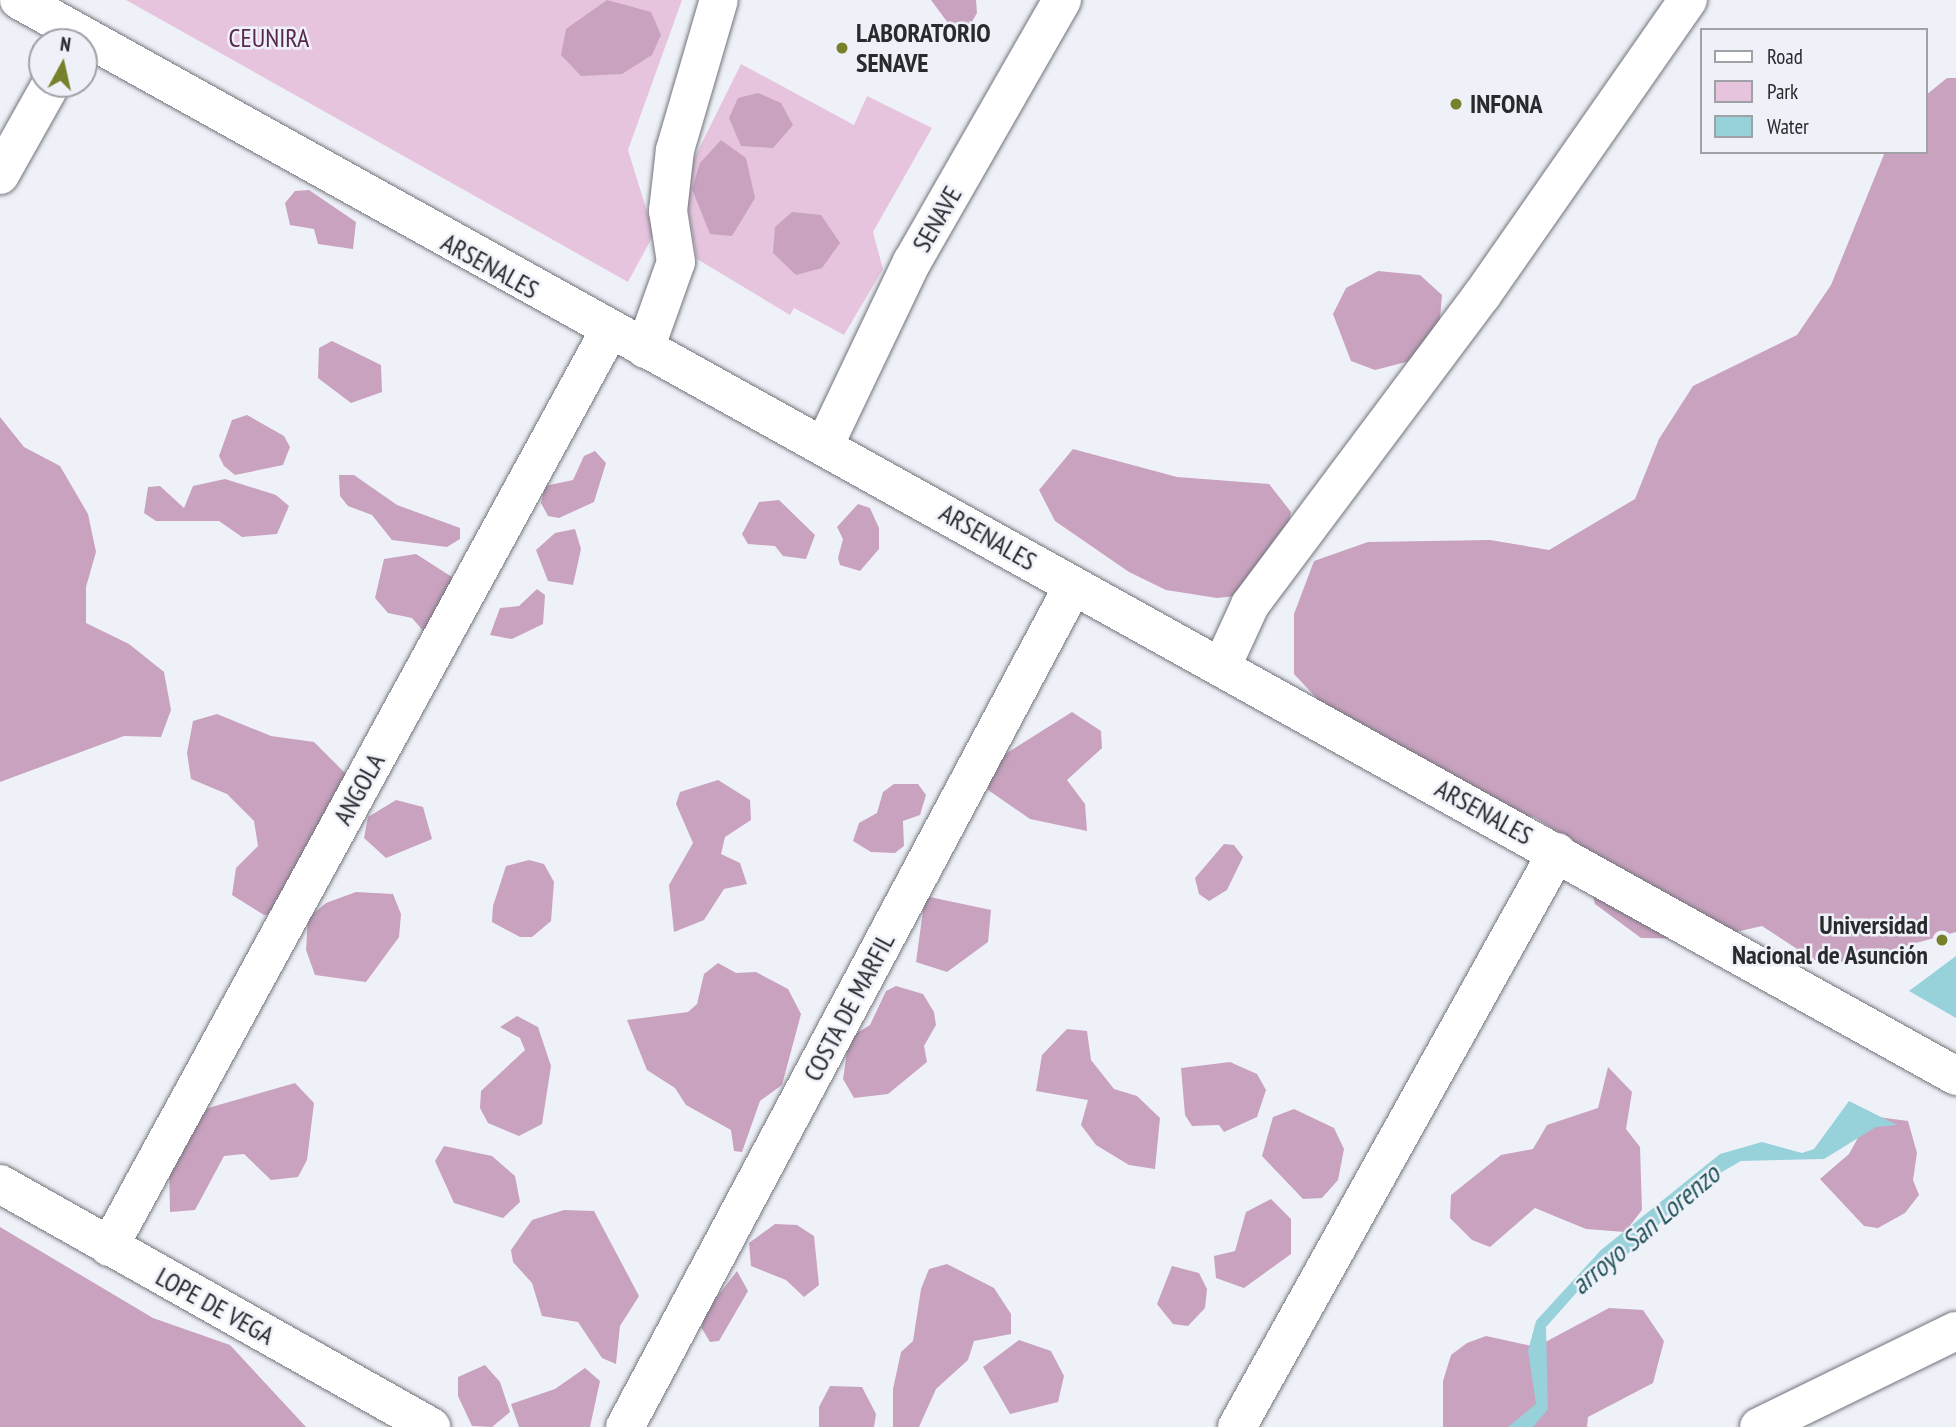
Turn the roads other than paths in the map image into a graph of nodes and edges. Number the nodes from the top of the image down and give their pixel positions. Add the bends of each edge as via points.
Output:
1 (19, 0) edge
2 (719, 0) edge
3 (1062, 0) edge
4 (1688, 0) edge
5 (61, 28) edge
6 (98, 50) edge
7 (43, 98) edge
8 (0, 175) edge
9 (609, 331) junction
10 (645, 349) junction
11 (825, 444) junction
12 (1073, 586) junction
13 (1222, 666) junction
14 (1557, 852) junction
15 (1956, 1076) edge
16 (0, 1184) edge
17 (109, 1247) junction
18 (1956, 1331) edge
19 (431, 1427) edge
20 (625, 1427) edge
21 (1237, 1427) edge
22 (1759, 1427) edge

1 - 5 street, ARSENALES
2 - 10 street via 676,150 668,211 676,262
3 - 11 street, SENAVE via 912,262
4 - 13 street via 1482,295 1250,605
6 - 9 street, ARSENALES
7 - 8 street
9 - 10 street, ARSENALES
9 - 17 street, ANGOLA
10 - 11 street, ARSENALES
11 - 12 street, ARSENALES
12 - 13 street, ARSENALES
12 - 20 street, COSTA DE MARFIL
13 - 14 street, ARSENALES
14 - 15 street, ARSENALES
14 - 21 street
16 - 17 street, LOPE DE VEGA
17 - 19 street, LOPE DE VEGA
18 - 22 street

